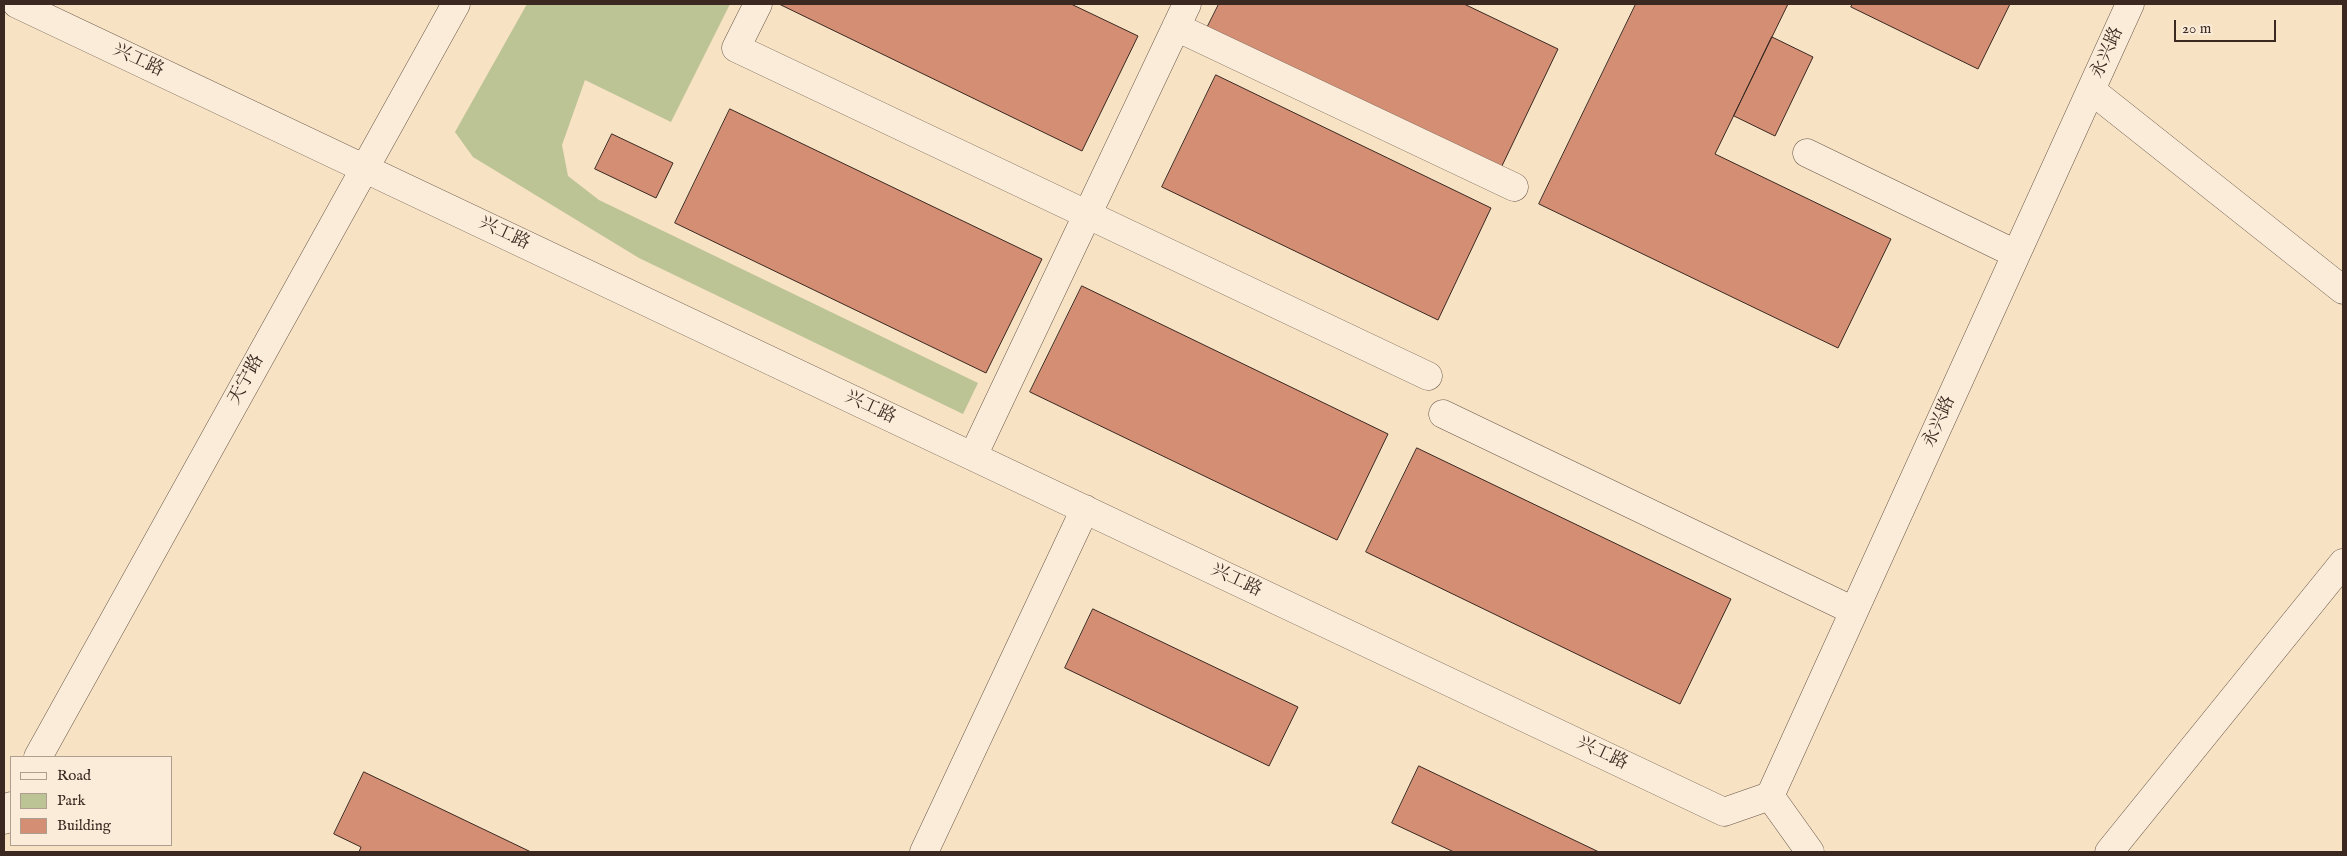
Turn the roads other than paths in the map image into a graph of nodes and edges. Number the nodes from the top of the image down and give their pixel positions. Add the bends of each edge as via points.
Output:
1 (17, 4) edge
2 (456, 4) edge
3 (758, 4) edge
4 (2130, 4) edge
5 (1181, 15) edge
6 (2091, 90) junction
7 (1807, 153) dead end
8 (365, 168) junction
9 (1514, 187) dead end
10 (1087, 214) junction
11 (2016, 254) junction
12 (2343, 290) edge
13 (1428, 376) dead end
14 (1443, 414) dead end
15 (973, 456) junction
16 (1085, 509) junction
17 (2343, 563) edge
18 (1854, 612) junction
19 (39, 756) edge
20 (1770, 796) junction
21 (10, 808) edge
22 (4, 820) edge
23 (924, 852) edge
24 (1810, 852) edge
25 (2109, 852) edge

1 - 8 street, 兴工路
2 - 8 street, 天宁路
3 - 10 street via 736,48
4 - 6 street, 永兴路
5 - 9 street
5 - 10 street
6 - 11 street, 永兴路
6 - 12 street
7 - 11 street
8 - 15 street, 兴工路
8 - 19 street, 天宁路
10 - 13 street
10 - 15 street
11 - 18 street, 永兴路
14 - 18 street
15 - 16 street, 兴工路
16 - 20 street, 兴工路 via 1724,812
16 - 23 street
17 - 25 street
18 - 20 street, 永兴路
20 - 24 street
21 - 22 street

